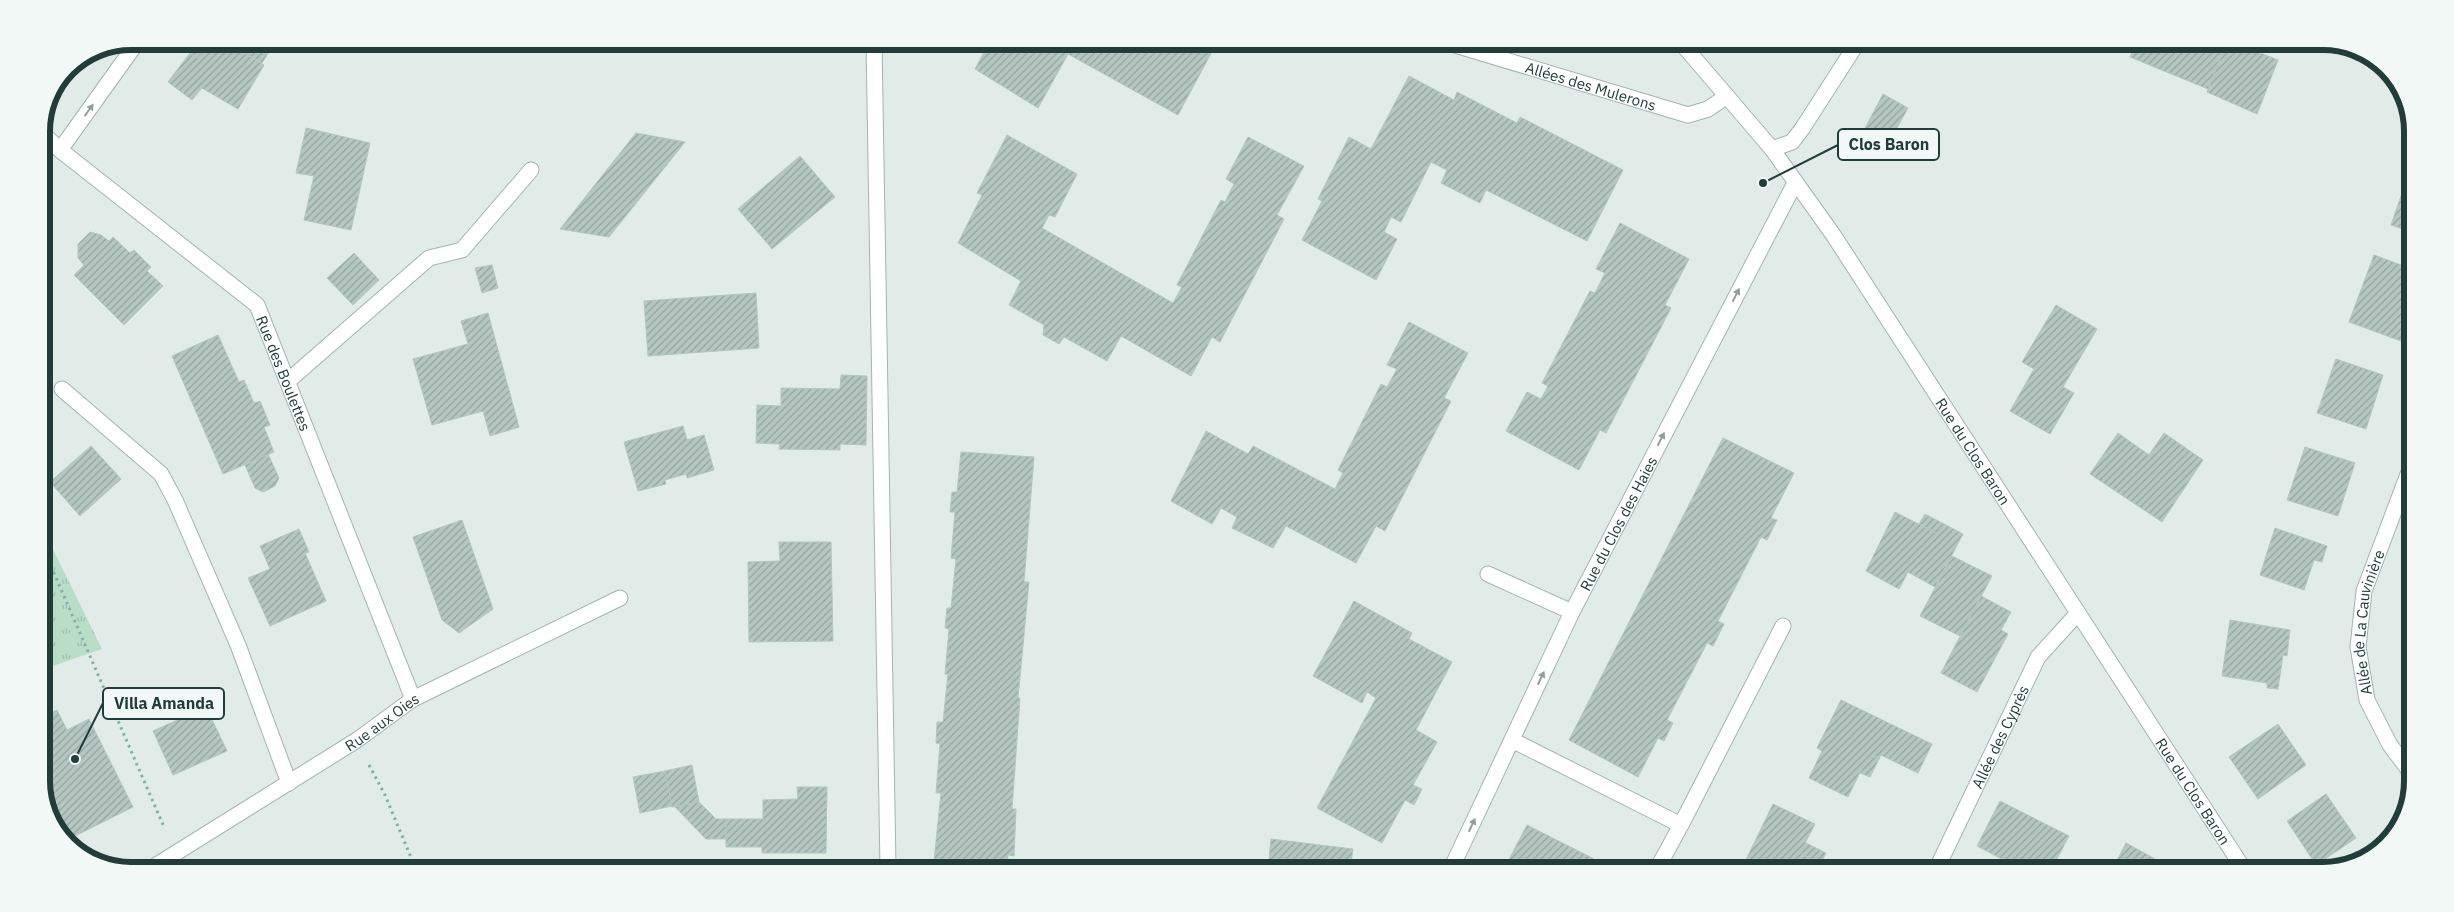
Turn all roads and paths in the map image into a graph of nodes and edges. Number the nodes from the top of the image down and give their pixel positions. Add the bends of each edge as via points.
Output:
1 (132, 50) edge
2 (874, 50) edge
3 (1472, 50) edge
4 (1688, 50) edge
5 (1853, 50) edge
6 (1727, 96) junction
7 (50, 141) edge
8 (1772, 148) junction
9 (60, 150) junction
10 (531, 170) dead end
11 (1795, 183) junction
12 (288, 382) junction
13 (62, 390) dead end
14 (2404, 485) edge
15 (50, 571) edge
16 (1488, 574) dead end
17 (620, 598) dead end
18 (1572, 612) junction
19 (2078, 613) junction
20 (1783, 626) dead end
21 (413, 699) junction
22 (357, 740) junction
23 (1512, 740) junction
24 (2404, 764) edge
25 (289, 782) junction
26 (1682, 825) junction
27 (176, 853) junction
28 (161, 862) edge
29 (413, 862) edge
30 (888, 862) edge
31 (1454, 862) edge
32 (1661, 862) edge
33 (1940, 862) edge
34 (2239, 862) edge

9 -> 1 street
2 - 30 street
3 - 6 street, Allées des Mulerons via 1688,114 1708,109
4 - 6 street, Rue du Clos Baron
5 - 8 street via 1792,142
6 - 8 street, Rue du Clos Baron
7 - 9 street, Rue des Boulettes
8 - 11 street, Rue du Clos Baron
9 - 12 street, Rue des Boulettes via 257,305
10 - 12 street via 462,250 428,258
18 -> 11 street, Rue du Clos des Haies
11 - 19 street, Rue du Clos Baron via 1834,236
12 - 21 street, Rue des Boulettes
13 - 25 street via 160,474 175,500 238,645
14 - 24 street, Allée de La Cauvinière via 2364,591 2358,647 2367,700 2390,745
15 - 27 path via 65,592 91,660
16 - 18 street
17 - 21 street, Rue aux Oies
23 -> 18 street, Rue du Clos des Haies
19 - 33 street, Allée des Cyprès via 2038,657
19 - 34 street, Rue du Clos Baron
20 - 26 street
21 - 22 street, Rue aux Oies
22 - 25 street, Rue aux Oies
22 - 29 path via 385,794
23 - 26 street
31 -> 23 street, Rue du Clos des Haies
25 - 27 street, Rue aux Oies
26 - 32 street
27 - 28 street, Rue aux Oies

